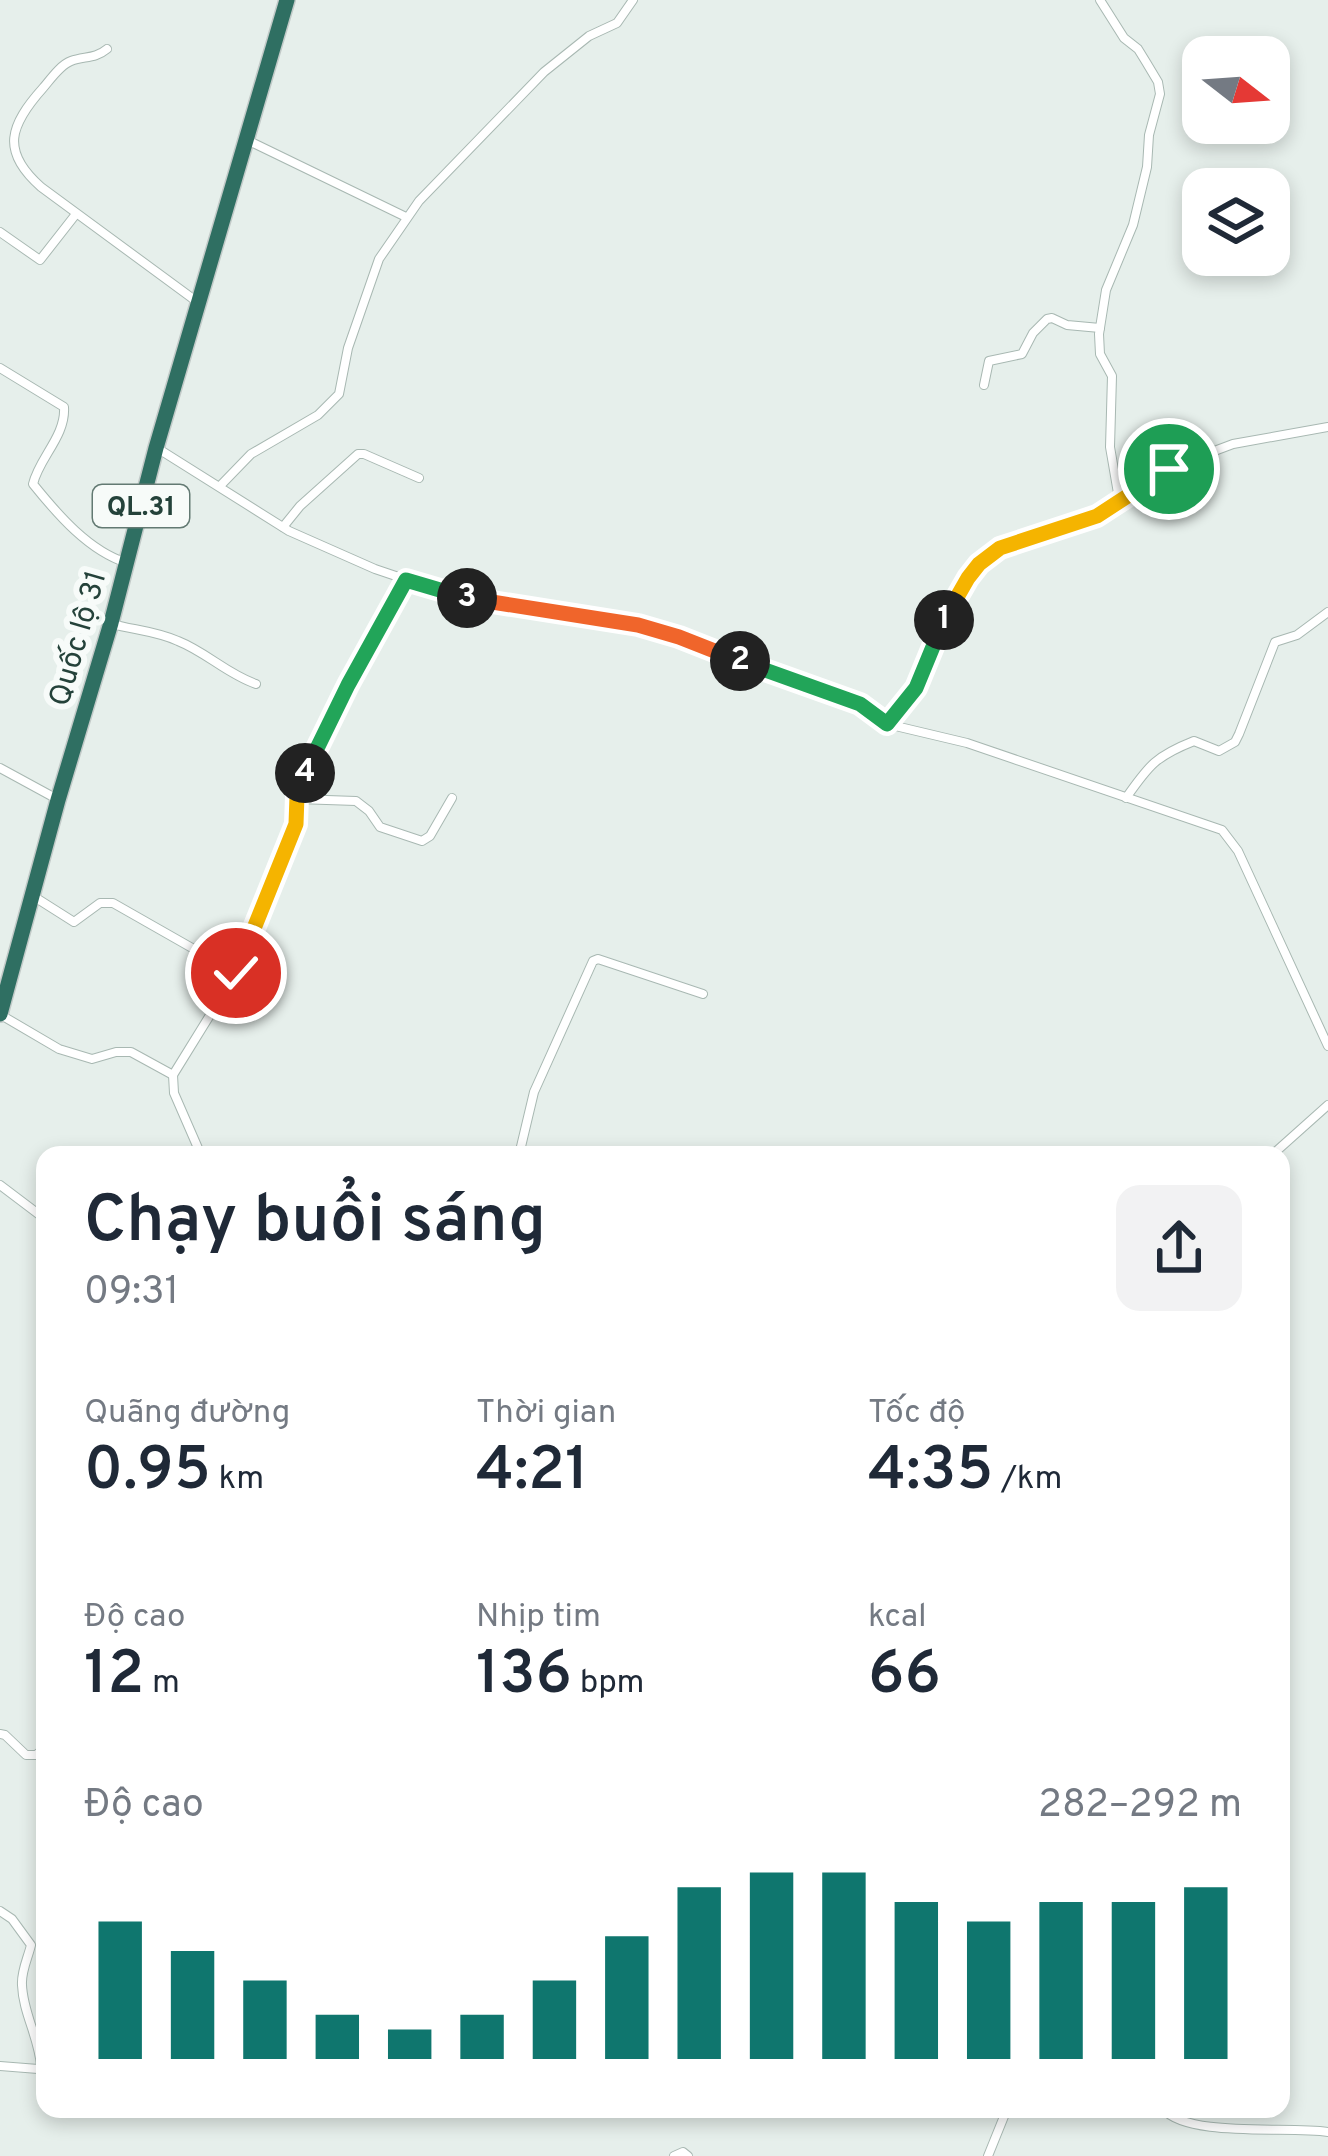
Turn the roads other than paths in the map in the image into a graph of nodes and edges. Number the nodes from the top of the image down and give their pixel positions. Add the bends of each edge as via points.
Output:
1 (287, 0) edge
2 (633, 0) edge
3 (1100, 0) edge
4 (107, 49) dead end
5 (245, 140) junction
6 (76, 214) junction
7 (406, 217) junction
8 (0, 232) edge
9 (198, 303) junction
10 (1100, 328) junction
11 (0, 368) edge
12 (984, 386) dead end
13 (1328, 427) edge
14 (156, 448) junction
15 (418, 478) dead end
16 (220, 486) junction
17 (1120, 500) junction
18 (283, 527) junction
19 (127, 563) junction
20 (406, 580) junction
21 (1328, 613) edge
22 (111, 623) junction
23 (256, 684) dead end
24 (887, 724) junction
25 (0, 768) edge
26 (452, 798) dead end
27 (1126, 798) junction
28 (297, 799) junction
29 (58, 800) junction
30 (32, 895) junction
31 (236, 973) junction
32 (703, 994) dead end
33 (0, 1014) edge
34 (1328, 1046) edge
35 (172, 1076) junction
36 (1328, 1105) edge
37 (197, 1146) edge
38 (521, 1146) edge
39 (1281, 1146) edge
40 (0, 1185) edge
41 (36, 1213) edge
42 (0, 1734) edge
43 (36, 1755) edge
44 (0, 1911) edge
45 (36, 2037) edge
46 (0, 2066) edge
47 (36, 2069) edge
48 (1003, 2118) edge
49 (1173, 2118) edge
50 (1328, 2132) edge
51 (674, 2156) edge
52 (688, 2156) edge
53 (988, 2156) edge

1 - 5 highway, Quốc lộ 31 / QL.31
2 - 7 street via 617,23 533,82
3 - 10 street via 1160,94 1133,224
4 - 6 street via 65,64 23,111 14,137 25,172
5 - 7 street
5 - 9 highway, Quốc lộ 31 / QL.31
6 - 8 street via 40,260
6 - 9 street
7 - 16 street via 379,260 339,394 251,454
9 - 14 highway, Quốc lộ 31 / QL.31
10 - 12 street via 1047,319 1022,354 989,361
10 - 17 street via 1099,352 1112,376
11 - 19 street via 64,407 33,484 101,553
13 - 17 street via 1233,444 1169,469
14 - 16 street
14 - 19 highway, Quốc lộ 31 / QL.31
15 - 18 street via 358,454
16 - 18 street
17 - 24 street via 979,564 948,609 916,688
18 - 20 street
19 - 22 highway, Quốc lộ 31 / QL.31
20 - 24 street via 455,596 656,630 860,704
20 - 28 street
21 - 27 street via 1275,642 1235,742 1219,751 1194,741 1162,755
22 - 23 street via 177,640
22 - 29 highway, Quốc lộ 31 / QL.31
24 - 27 street
25 - 29 street
26 - 28 street via 422,841 380,827 356,801
27 - 34 street via 1222,830 1234,843
28 - 31 street via 296,824
29 - 30 highway, Quốc lộ 31 / QL.31
30 - 31 street via 74,922 113,903
30 - 33 highway, Quốc lộ 31 / QL.31
31 - 35 street
32 - 38 street via 593,961 534,1092
33 - 35 street via 59,1049 92,1059 131,1052
35 - 37 street
36 - 39 street
40 - 41 street
42 - 43 street
44 - 45 street via 31,1945 22,1991
46 - 47 street
48 - 53 street
49 - 50 street via 1213,2128
51 - 52 street

